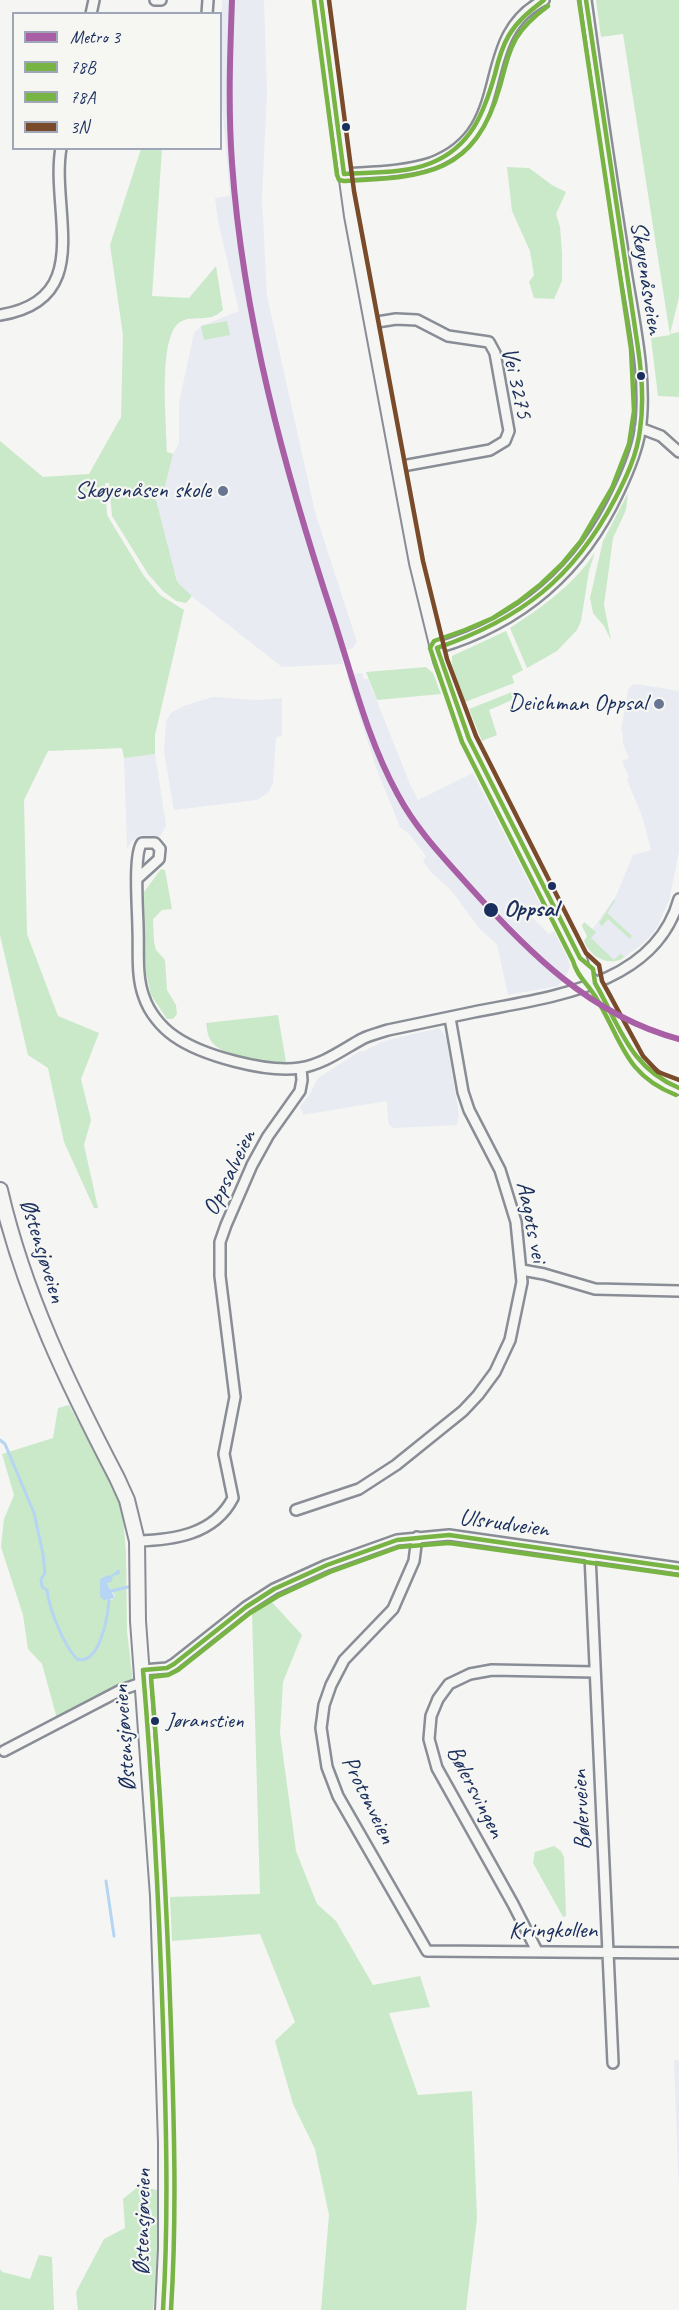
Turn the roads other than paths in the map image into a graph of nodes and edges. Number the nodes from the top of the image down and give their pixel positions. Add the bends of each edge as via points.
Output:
1 (155, 0) edge
2 (161, 0) edge
3 (321, 0) edge
4 (544, 0) edge
5 (586, 0) edge
6 (61, 150) edge
7 (344, 174) junction
8 (0, 315) edge
9 (371, 323) junction
10 (640, 428) junction
11 (679, 452) edge
12 (397, 467) junction
13 (437, 648) junction
14 (137, 879) dead end
15 (679, 899) edge
16 (595, 983) junction
17 (450, 1018) junction
18 (301, 1068) junction
19 (679, 1088) edge
20 (0, 1190) edge
21 (522, 1270) junction
22 (679, 1291) edge
23 (296, 1510) dead end
24 (417, 1537) junction
25 (137, 1541) junction
26 (590, 1555) junction
27 (679, 1568) edge
28 (595, 1672) junction
29 (144, 1676) junction
30 (4, 1751) dead end
31 (427, 1951) joint
32 (537, 1951) junction
33 (608, 1951) junction
34 (679, 1953) edge
35 (613, 2063) dead end
36 (163, 2310) edge

1 - 2 street
3 - 7 street
4 - 7 street via 525,12 506,36 485,111 477,127 460,145 444,157 414,167
5 - 10 street, Skøyenåsveien via 637,342
6 - 8 street via 58,176 64,249 59,271 33,305
7 - 9 street
9 - 12 street
9 - 12 street, Vei 3275 via 417,320 448,336 489,342 495,353 508,434 499,446
10 - 11 street via 661,436
10 - 13 street, Skøyenåsveien via 614,502 567,571 511,617
12 - 13 street
13 - 16 street via 469,739 580,958 593,969
14 - 18 street via 140,979 144,997 159,1022 186,1043 240,1063 276,1069
15 - 16 street via 671,922 650,951
16 - 17 street via 560,996
16 - 19 street via 637,1060 654,1078
17 - 18 street via 364,1038 330,1058
17 - 21 street, Aagots vei via 463,1092 508,1196 516,1222
18 - 25 street, Oppsalveien via 300,1091 252,1165 220,1242 220,1276 235,1397 224,1454 232,1498 219,1516 190,1535
20 - 25 main road, Østensjøveien via 37,1314 127,1500
21 - 22 street via 595,1289
21 - 23 street, Aagots vei via 510,1340 495,1372 478,1395 435,1434 370,1483
24 - 26 street, Ulsrudveien via 449,1535
24 - 29 street, Ulsrudveien via 397,1540 282,1585 246,1607 174,1664
24 - 31 street, Protonveien via 411,1569 393,1609 344,1660 324,1705 321,1728 322,1748 338,1796
25 - 29 main road, Østensjøveien via 138,1620
26 - 27 street, Ulsrudveien
26 - 28 street, Bølerveien
28 - 32 street, Bølersvingen via 492,1670 470,1674 449,1684 431,1716 429,1739 437,1768
28 - 33 street, Bølerveien
29 - 30 street, Ulsrudveien
29 - 36 main road, Østensjøveien via 159,1896 166,2095
31 - 32 street, Kringkollen
32 - 33 street, Kringkollen
33 - 34 street, Kringkollen
33 - 35 street, Bølerveien

